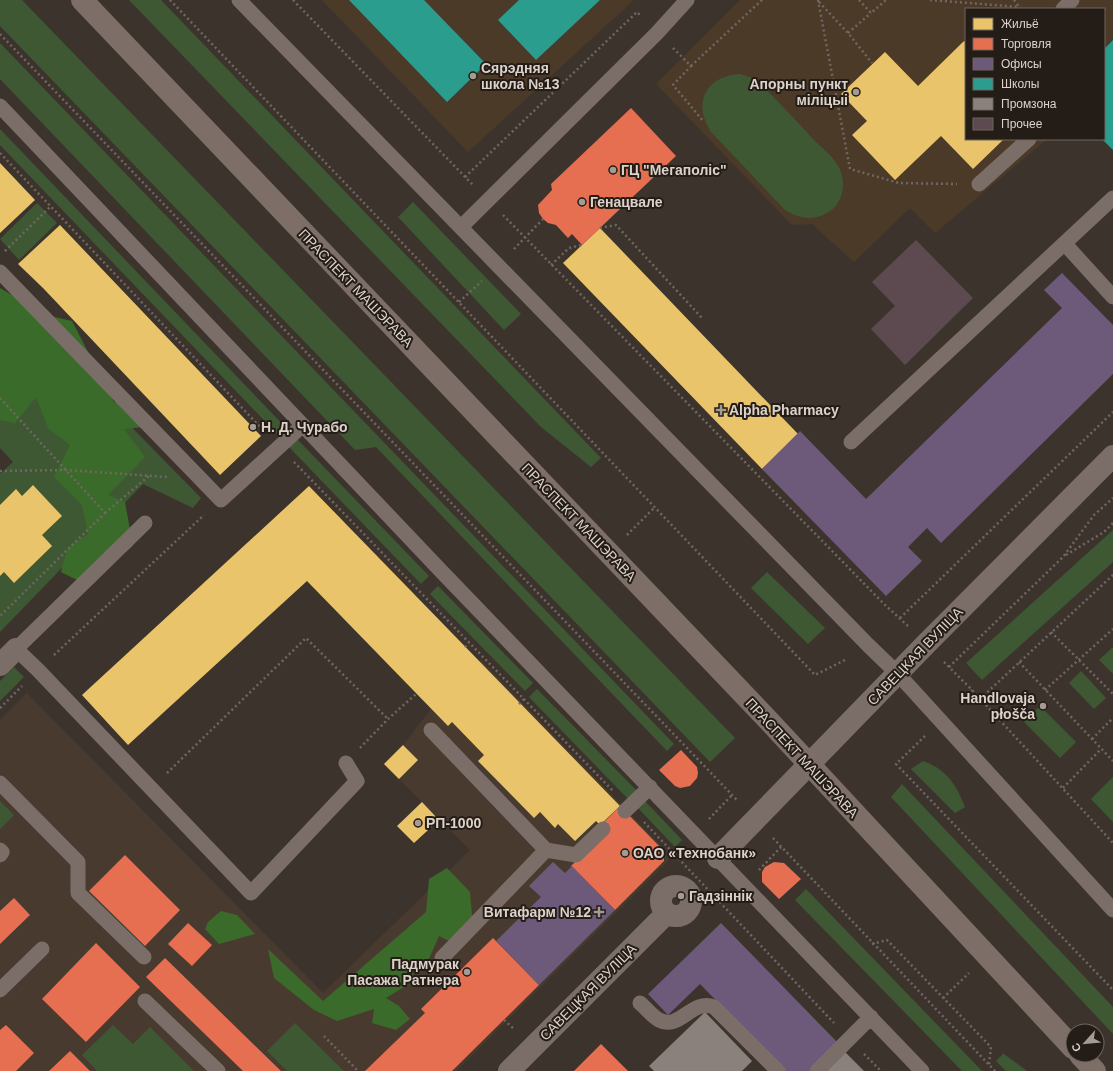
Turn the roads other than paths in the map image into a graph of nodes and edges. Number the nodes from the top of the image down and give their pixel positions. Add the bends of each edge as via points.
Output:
1 (82, 0) edge
2 (239, 0) edge
3 (687, 0) edge
4 (1072, 0) edge
5 (1064, 8) edge
6 (0, 106) edge
7 (1028, 140) edge
8 (979, 184) road end
9 (1113, 198) edge
10 (461, 227) junction
11 (1065, 244) junction
12 (0, 272) edge
13 (1113, 297) edge
14 (303, 425) junction
15 (851, 442) dead end
16 (1113, 456) edge
17 (145, 523) dead end
18 (16, 650) junction
19 (0, 665) edge
20 (898, 674) junction
21 (432, 730) dead end
22 (346, 763) road end
23 (809, 766) junction
24 (0, 782) edge
25 (650, 787) junction
26 (627, 809) road end
27 (603, 829) dead end
28 (0, 850) edge
29 (546, 850) junction
30 (0, 855) edge
31 (718, 858) junction
32 (693, 884) road end
33 (1113, 910) edge
34 (42, 949) dead end
35 (144, 957) dead end
36 (442, 958) dead end
37 (0, 990) edge
38 (145, 1001) dead end
39 (640, 1003) dead end
40 (871, 1016) junction
41 (1065, 1039) edge
42 (1088, 1063) edge
43 (218, 1071) edge
44 (509, 1071) edge
45 (778, 1071) edge
46 (817, 1071) edge
47 (922, 1071) edge
48 (1095, 1071) edge

1 - 23 main road, ПРАСПЕКТ МАШЭРАВА
2 - 10 lane
3 - 10 lane via 652,38
4 - 5 lane
6 - 14 lane
7 - 8 lane
9 - 11 lane
10 - 20 lane
11 - 13 lane
11 - 15 lane
12 - 14 lane via 221,500
14 - 25 lane
16 - 20 street, САВЕЦКАЯ ВУЛІЦА
17 - 18 lane
18 - 19 street
18 - 22 lane via 251,893 358,781
20 - 23 street, САВЕЦКАЯ ВУЛІЦА
20 - 33 lane
21 - 29 lane
23 - 31 street, САВЕЦКАЯ ВУЛІЦА
23 - 41 main road, ПРАСПЕКТ МАШЭРАВА
24 - 35 lane via 78,862 78,893
25 - 26 lane
25 - 31 lane
27 - 29 lane via 576,855
28 - 30 lane
29 - 36 lane
31 - 40 lane
32 - 44 street, САВЕЦКАЯ ВУЛІЦА via 684,887 674,886 665,890 661,904 666,913
34 - 37 lane
38 - 43 lane
39 - 45 lane via 654,1016 666,1022 680,1019 699,1006 714,1007
40 - 46 lane
40 - 47 lane
42 - 48 main road

